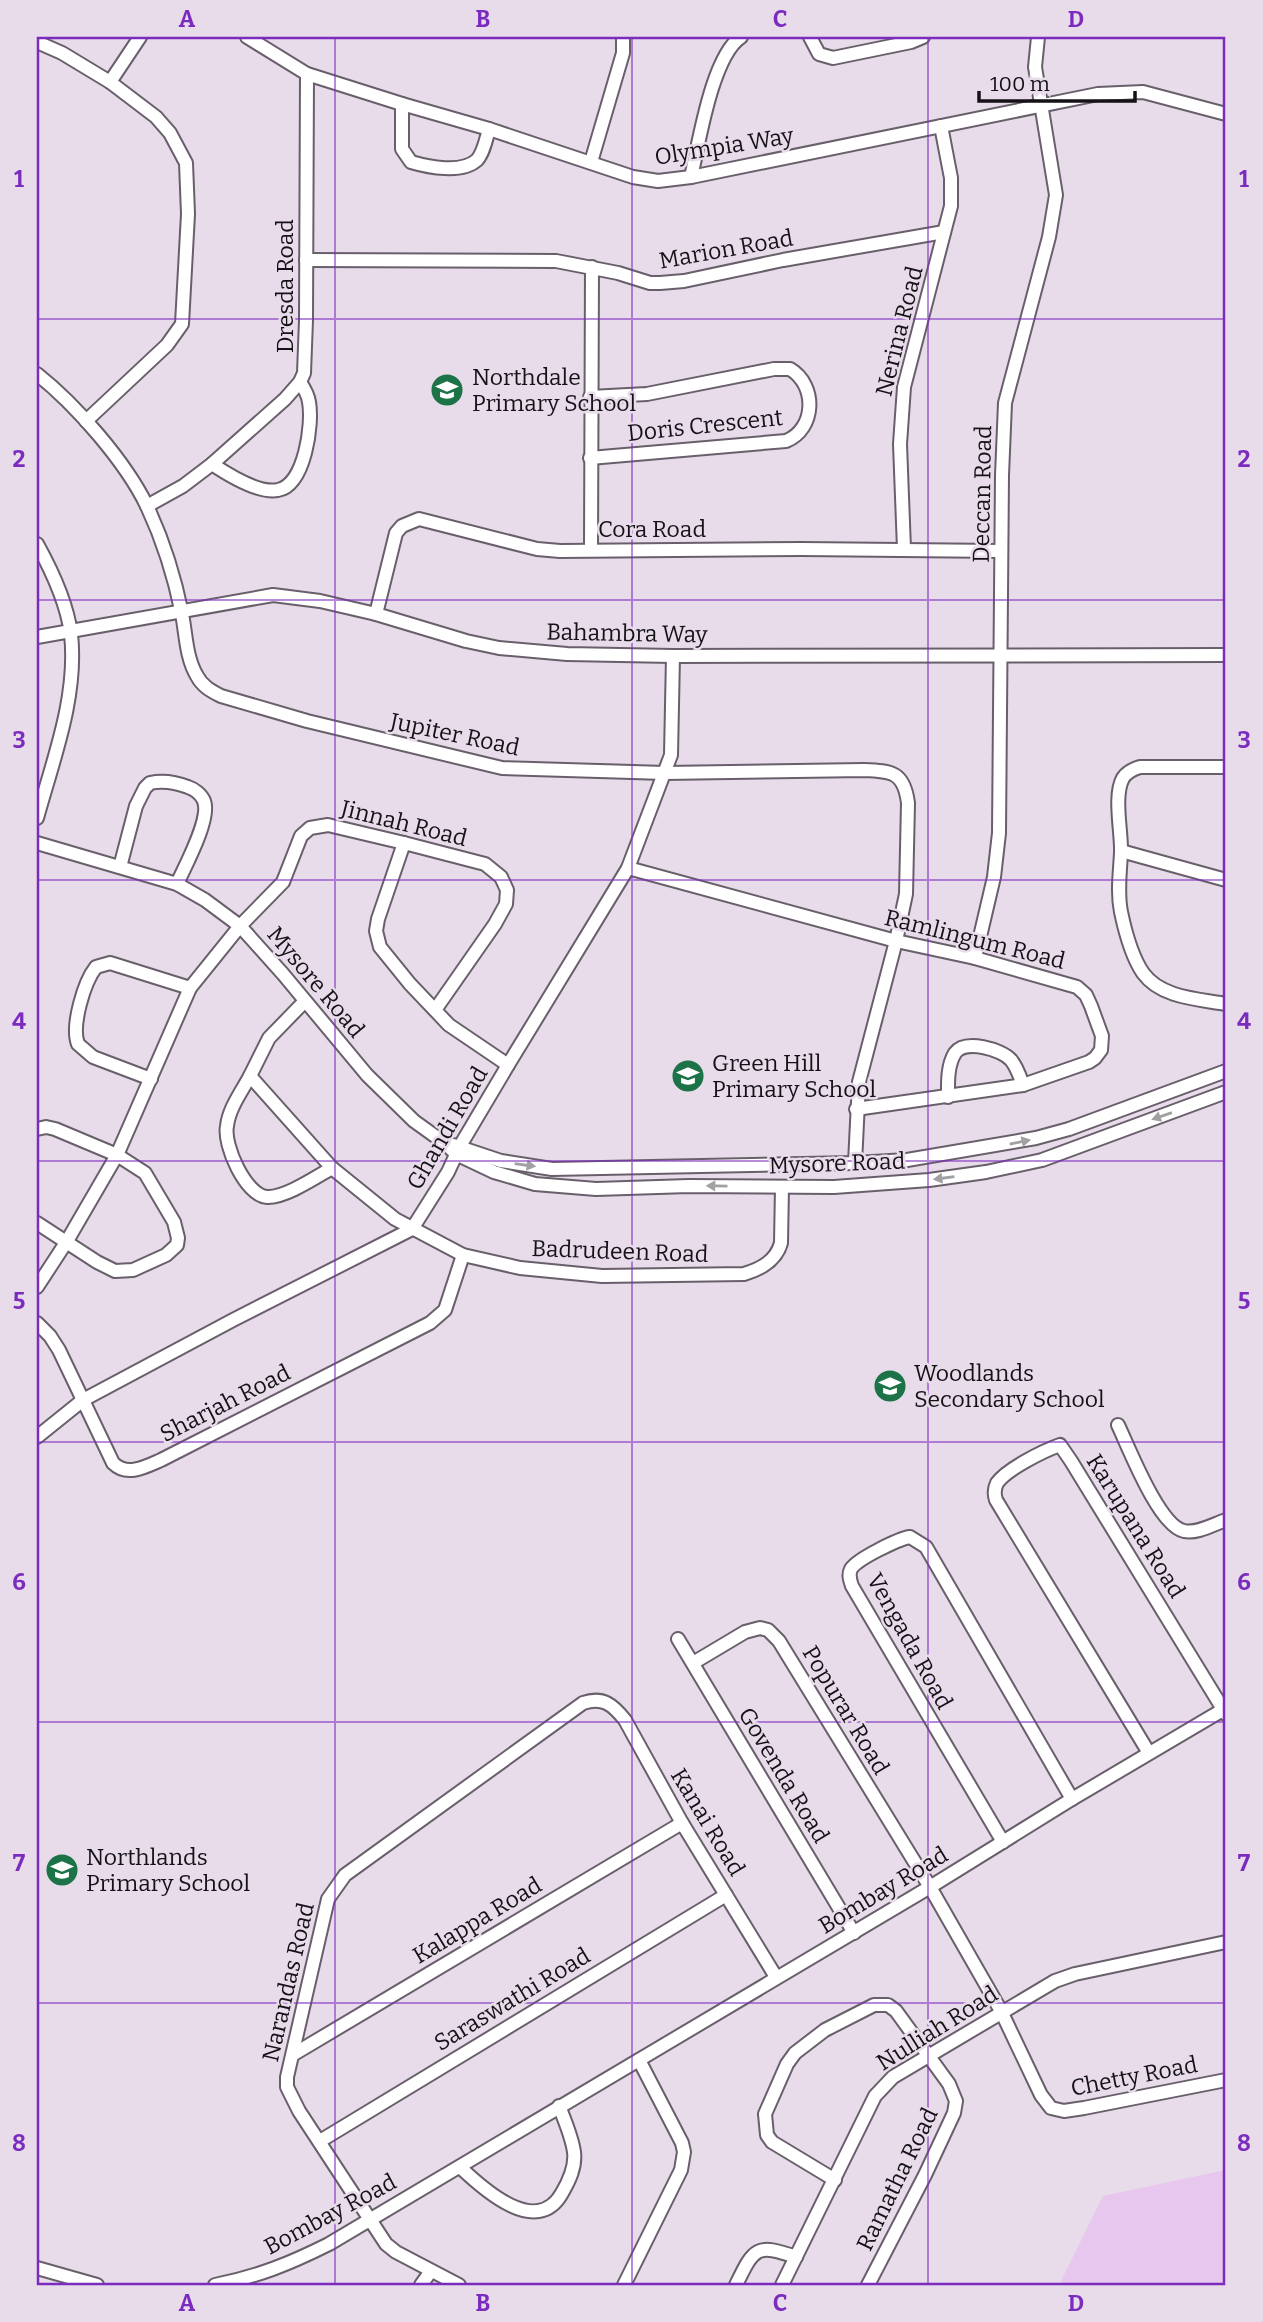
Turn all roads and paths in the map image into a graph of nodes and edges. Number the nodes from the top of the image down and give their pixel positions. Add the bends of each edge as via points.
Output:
1 (140, 37) edge
2 (247, 37) edge
3 (623, 37) edge
4 (741, 37) edge
5 (810, 37) edge
6 (923, 37) edge
7 (1038, 37) edge
8 (37, 42) edge
9 (307, 74) junction
10 (110, 82) junction
11 (402, 104) junction
12 (1041, 105) junction
13 (1226, 114) edge
14 (941, 126) junction
15 (489, 129) junction
16 (591, 162) junction
17 (691, 177) junction
18 (944, 232) junction
19 (306, 260) junction
20 (592, 267) junction
21 (37, 374) edge
22 (300, 382) junction
23 (590, 397) junction
24 (86, 421) junction
25 (590, 458) junction
26 (212, 464) junction
27 (147, 506) junction
28 (37, 544) edge
29 (904, 549) junction
30 (591, 550) junction
31 (1001, 551) junction
32 (181, 612) junction
33 (376, 614) junction
34 (71, 632) junction
35 (37, 638) edge
36 (1000, 655) junction
37 (1226, 655) edge
38 (673, 656) junction
39 (1226, 767) edge
40 (665, 773) junction
41 (37, 818) edge
42 (37, 843) edge
43 (404, 843) junction
44 (1121, 851) junction
45 (120, 867) junction
46 (628, 868) junction
47 (1226, 880) edge
48 (177, 884) junction
49 (240, 926) junction
50 (896, 941) junction
51 (975, 958) junction
52 (190, 988) junction
53 (305, 1001) junction
54 (1226, 1004) edge
55 (435, 1010) junction
56 (508, 1065) junction
57 (1226, 1071) edge
58 (250, 1076) junction
59 (151, 1079) junction
60 (1023, 1085) junction
61 (1226, 1092) edge
62 (948, 1097) junction
63 (856, 1109) junction
64 (37, 1129) edge
65 (458, 1150) junction
66 (117, 1154) junction
67 (855, 1163) junction
68 (332, 1168) junction
69 (782, 1187) junction
70 (37, 1223) edge
71 (412, 1229) junction
72 (67, 1241) junction
73 (463, 1255) junction
74 (37, 1287) edge
75 (37, 1323) edge
76 (83, 1400) junction
77 (1118, 1425) dead end
78 (37, 1437) edge
79 (1226, 1520) edge
80 (678, 1639) dead end
81 (693, 1663) junction
82 (595, 1699) joint
83 (1225, 1711) edge
84 (1149, 1753) junction
85 (1072, 1799) junction
86 (682, 1823) junction
87 (1003, 1842) junction
88 (930, 1887) junction
89 (726, 1895) junction
90 (854, 1933) junction
91 (1226, 1942) edge
92 (776, 1977) junction
93 (1001, 2011) junction
94 (294, 2053) junction
95 (930, 2055) junction
96 (639, 2060) junction
97 (1226, 2080) edge
98 (559, 2106) junction
99 (320, 2141) junction
100 (460, 2167) junction
101 (835, 2180) junction
102 (368, 2219) junction
103 (796, 2257) junction
104 (37, 2268) edge
105 (431, 2272) junction
106 (97, 2285) edge
107 (215, 2285) edge
108 (421, 2285) edge
109 (459, 2285) edge
110 (624, 2285) edge
111 (736, 2285) edge
112 (782, 2285) edge
113 (868, 2285) edge

1 - 10 street
2 - 9 street, Olympia Way
3 - 16 street via 623,52
4 - 17 street via 724,54 716,76
5 - 6 street via 819,54 833,58
7 - 12 street, Deccan Road via 1035,67
8 - 10 street
9 - 11 street, Olympia Way
9 - 19 street, Dresda Road
10 - 24 street via 156,117 186,163 184,310 182,324 167,345
11 - 15 street, Olympia Way
11 - 15 street via 402,149 411,162 468,165 480,156
12 - 13 street, Olympia Way via 1098,94 1143,92
12 - 14 street, Olympia Way
12 - 31 street, Deccan Road via 1056,195 1005,402
14 - 17 street, Olympia Way
14 - 18 street, Nerina Road via 952,195
15 - 16 street, Olympia Way
16 - 17 street, Olympia Way via 649,180
18 - 20 street, Marion Road via 684,281 650,282
18 - 29 street, Nerina Road via 904,387 900,444
19 - 20 street, Marion Road via 556,261
19 - 22 street, Dresda Road via 306,366
20 - 23 street
21 - 24 street, Jupiter Road
22 - 26 street, Dresda Road
22 - 26 street via 309,402 309,439 289,483 269,491
23 - 25 street
23 - 25 street, Doris Crescent via 647,394 790,369 802,379 810,399 802,431 786,441
24 - 27 street, Jupiter Road
25 - 30 street
26 - 27 street, Dresda Road
27 - 32 street, Jupiter Road
28 - 34 street via 55,579
29 - 30 street, Cora Road
29 - 31 street, Cora Road
30 - 33 street, Cora Road via 537,550 434,521 411,521 396,533
31 - 36 street, Deccan Road
32 - 33 street, Bahambra Way via 273,595
32 - 34 street, Bahambra Way
32 - 40 street, Jupiter Road via 194,671 209,690 221,696 502,768
33 - 38 street, Bahambra Way via 499,648
34 - 35 street, Bahambra Way
34 - 41 street via 70,688
36 - 37 street, Bahambra Way
36 - 38 street, Bahambra Way
36 - 51 street, Deccan Road via 998,855
38 - 40 street, Ghandi Road via 674,731
39 - 44 street via 1151,765 1131,770 1119,790
40 - 46 street, Ghandi Road
40 - 50 street, Jupiter Road via 864,770 899,778 908,803 909,860
42 - 45 street, Mysore Road
43 - 49 street, Jinnah Road via 328,825 310,828 301,836 283,882
43 - 55 street via 378,919 377,938 387,958
43 - 55 street, Jinnah Road via 485,864 501,877 507,890 506,904 495,924
44 - 47 street
44 - 54 street via 1121,912 1142,972 1179,996
45 - 48 street, Mysore Road
45 - 48 street via 145,788 170,781 200,794 205,808
46 - 50 street, Ramlingum Road
46 - 56 street, Ghandi Road
48 - 49 street, Mysore Road
49 - 52 street, Jinnah Road
49 - 53 street, Mysore Road
50 - 51 street, Ramlingum Road
50 - 63 street
51 - 60 street, Ramlingum Road via 1077,987 1086,995 1099,1026 1102,1043 1096,1058
52 - 59 street, Jinnah Road
52 - 59 street via 110,963 96,967 87,984 75,1028 78,1044 93,1057
53 - 58 street via 269,1038
53 - 65 street, Mysore Road via 391,1099 414,1121
55 - 56 street
56 - 65 street, Ghandi Road
67 -> 57 street, Mysore Road via 945,1155 1036,1138
58 - 68 street, Badrudeen Road
58 - 68 street via 229,1116 226,1134 251,1190 274,1197
59 - 66 street, Jinnah Road
60 - 62 street, Ramlingum Road
60 - 62 street via 1004,1054 964,1047 952,1060
61 -> 69 street, Mysore Road via 1021,1165 894,1183
62 - 63 street, Ramlingum Road
63 - 67 street
64 - 66 street via 55,1129
65 -> 67 street, Mysore Road via 552,1169
69 -> 65 street, Mysore Road via 560,1187 494,1172
65 - 71 street, Ghandi Road
66 - 72 street, Jinnah Road
66 - 72 street via 151,1180 174,1222 177,1245 166,1255 124,1272 107,1268
68 - 71 street, Badrudeen Road
69 - 73 street, Badrudeen Road via 779,1251 744,1274 602,1276 520,1268
70 - 72 street
71 - 73 street, Badrudeen Road
71 - 76 street
72 - 74 street, Jinnah Road
73 - 76 street, Sharjah Road via 445,1310 430,1323 146,1466 125,1470 113,1463
75 - 76 street, Sharjah Road via 50,1336
76 - 78 street
77 - 79 street via 1151,1496 1174,1526 1191,1531
80 - 81 street, Govenda Road
81 - 88 street, Popurar Road via 746,1632 760,1628 772,1633
81 - 90 street, Govenda Road
82 - 86 street, Kanai Road via 610,1704 625,1720
82 - 94 street, Narandas Road via 583,1703 372,1853 339,1881 328,1899
83 - 84 street, Bombay Road
83 - 84 street, Karupana Road via 1060,1445 1042,1453 999,1481 996,1500
84 - 85 street, Bombay Road
85 - 87 street, Bombay Road
85 - 87 street, Vengada Road via 926,1547 910,1537 902,1538 864,1559 849,1574 852,1586
86 - 89 street, Kanai Road
86 - 94 street, Kalappa Road
87 - 88 street, Bombay Road
88 - 90 street, Bombay Road
88 - 93 street, Chetty Road
89 - 92 street, Kanai Road
89 - 99 street, Saraswathi Road
90 - 92 street, Bombay Road
91 - 93 street, Nulliah Road via 1075,1974
92 - 96 street, Bombay Road
93 - 95 street, Nulliah Road
93 - 97 street, Chetty Road via 1041,2095 1056,2111
94 - 99 street, Narandas Road via 287,2087
95 - 101 street, Nulliah Road via 893,2077 875,2096
95 - 101 street via 896,2011 880,2004 825,2030 795,2053 765,2114 767,2134 781,2149
95 - 113 street, Ramatha Road via 955,2094 956,2107
96 - 98 street, Bombay Road
96 - 110 street via 684,2152 681,2170
98 - 100 street, Bombay Road
98 - 100 street via 571,2138 574,2164 559,2200 551,2206 536,2212 518,2209
99 - 102 street, Narandas Road
100 - 102 street, Bombay Road
101 - 103 street, Nulliah Road
102 - 105 street, Narandas Road via 386,2244
102 - 107 street, Bombay Road via 286,2265
103 - 111 street via 771,2248 758,2251
103 - 112 street, Nulliah Road
104 - 106 street
105 - 108 street
105 - 109 street, Narandas Road

